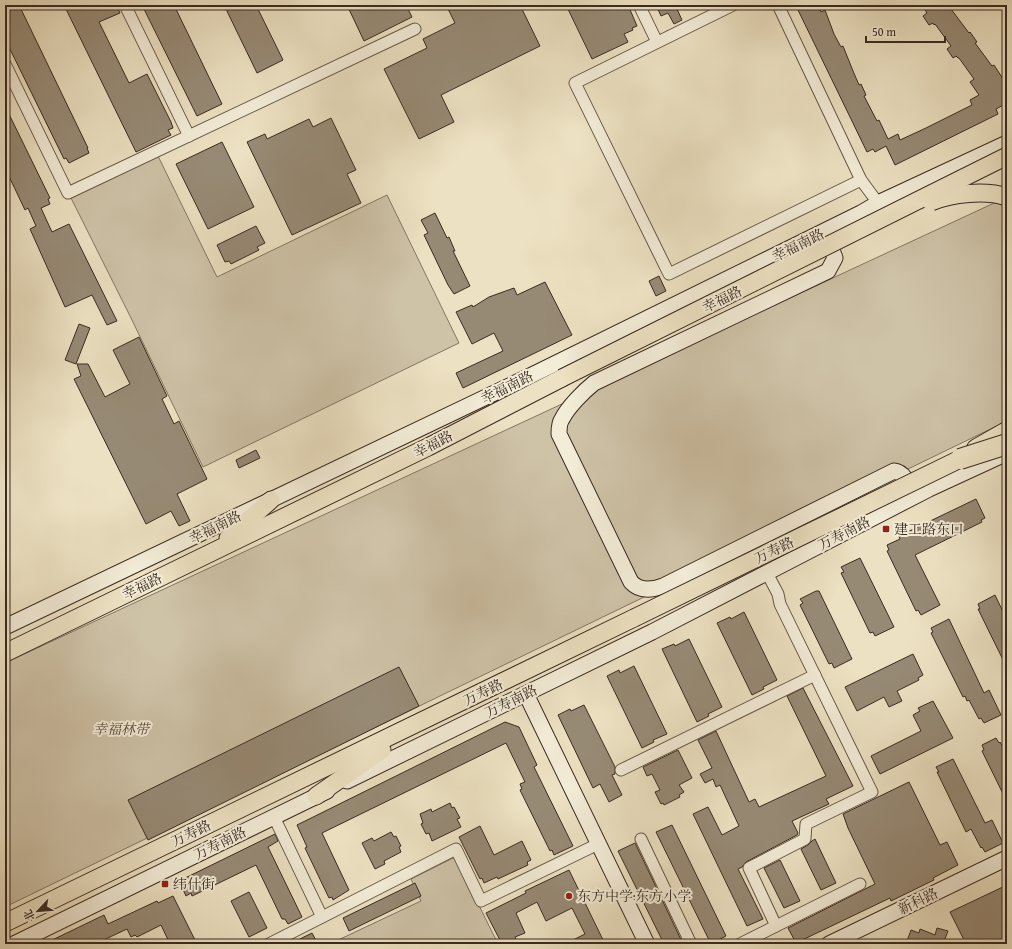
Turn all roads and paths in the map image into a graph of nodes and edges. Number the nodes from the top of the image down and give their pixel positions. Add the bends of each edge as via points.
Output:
1 (126, 5) edge
2 (639, 5) edge
3 (733, 5) edge
4 (778, 5) edge
5 (415, 29) dead end
6 (657, 42) junction
7 (5, 64) edge
8 (189, 136) junction
9 (1006, 149) edge
10 (862, 180) junction
11 (909, 189) junction
12 (1007, 197) edge
13 (878, 203) junction
14 (1007, 203) edge
15 (825, 231) junction
16 (858, 231) junction
17 (1007, 432) edge
18 (1007, 444) edge
19 (1007, 453) edge
20 (960, 459) junction
21 (914, 497) junction
22 (271, 500) junction
23 (213, 552) junction
24 (767, 573) junction
25 (5, 627) edge
26 (5, 652) edge
27 (815, 675) junction
28 (526, 694) junction
29 (423, 721) junction
30 (621, 770) dead end
31 (316, 796) junction
32 (274, 817) junction
33 (640, 839) dead end
34 (598, 844) junction
35 (1007, 858) edge
36 (860, 884) dead end
37 (322, 917) junction
38 (5, 923) edge
39 (776, 926) junction
40 (14, 944) edge
41 (270, 944) edge
42 (647, 944) edge
43 (691, 944) edge
44 (740, 944) edge
45 (829, 944) edge

1 - 8 street
2 - 6 street
3 - 6 street
4 - 10 street
5 - 8 street
6 - 10 street via 575,83 669,274
7 - 8 street via 68,193
9 - 11 main road, 幸福南路
9 - 16 main road, bridge
10 - 13 street
11 - 13 main road, 幸福南路
11 - 14 main road via 943,190 974,184 993,188
12 - 16 main road, bridge via 982,193 934,200
13 - 15 main road, 幸福南路
15 - 21 main road via 835,258 828,270 594,383 562,419 559,434 631,582 635,587 642,589 653,590 664,586 894,472 902,474
15 - 22 main road, 幸福南路
16 - 23 main road, 幸福路, bridge
17 - 20 highway, bridge
18 - 20 highway, bridge
19 - 21 main road, 万寿南路
20 - 29 main road, 万寿路, bridge
21 - 24 main road, 万寿南路
22 - 23 main road
22 - 25 main road, 幸福南路
23 - 26 main road, 幸福路
24 - 27 street
24 - 28 main road, 万寿南路
27 - 30 street
27 - 39 street via 872,792 806,824 805,839 749,868
28 - 31 main road, 万寿南路
28 - 34 main road
29 - 31 main road
29 - 38 main road, 万寿路
31 - 32 main road, 万寿南路
32 - 37 street
32 - 40 main road, 万寿南路
33 - 43 street
34 - 37 street via 481,901 456,849
34 - 42 main road
35 - 45 main road, 新科路
36 - 39 street
37 - 41 street
39 - 44 street

